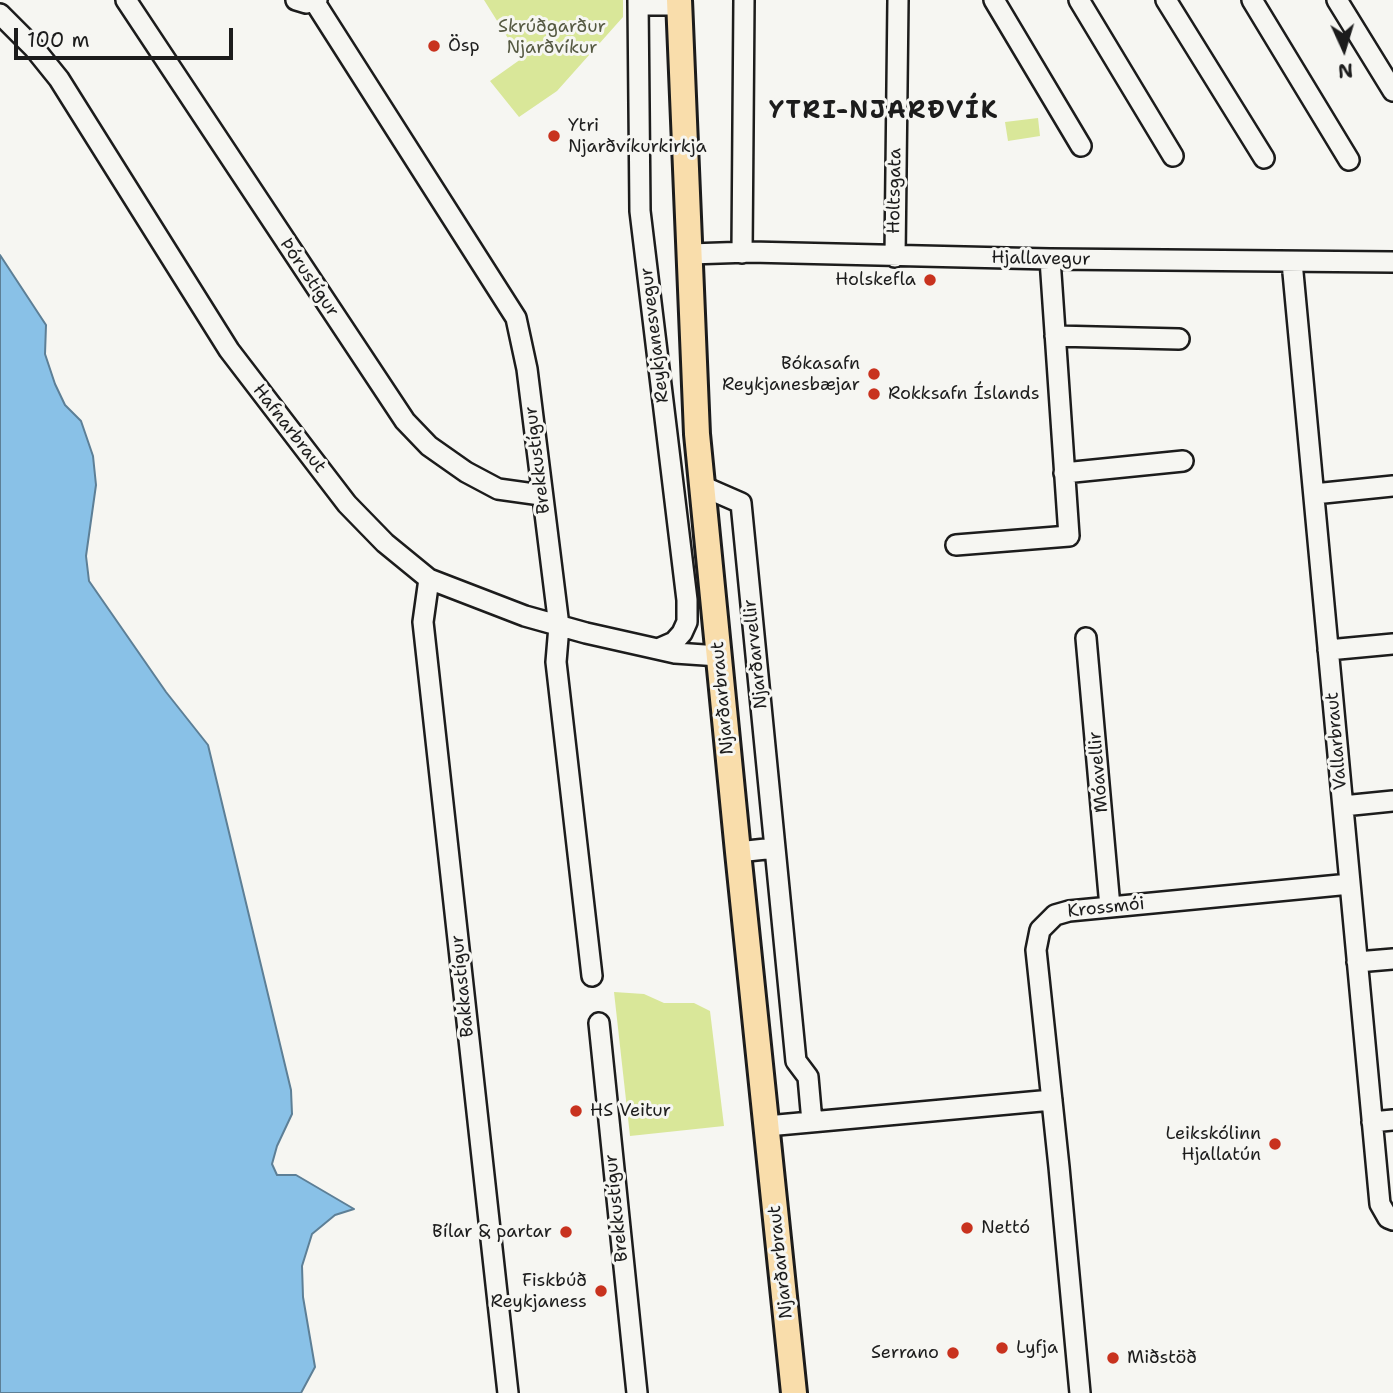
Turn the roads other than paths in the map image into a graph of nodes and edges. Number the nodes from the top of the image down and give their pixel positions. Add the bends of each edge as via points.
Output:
1 (126, 0) edge
2 (309, 0) edge
3 (744, 0) edge
4 (898, 0) edge
5 (994, 0) edge
6 (1079, 0) edge
7 (1167, 0) edge
8 (1252, 0) edge
9 (1337, 0) edge
10 (679, 2) edge
11 (638, 3) edge
12 (0, 14) edge
13 (1393, 91) edge
14 (1081, 146) dead end
15 (1173, 156) dead end
16 (1264, 158) dead end
17 (1349, 160) dead end
18 (742, 253) junction
19 (690, 254) junction
20 (895, 257) junction
21 (1049, 259) junction
22 (1292, 262) junction
23 (1393, 262) edge
24 (1055, 336) junction
25 (1178, 339) dead end
26 (1183, 461) dead end
27 (1064, 473) junction
28 (702, 486) junction
29 (1393, 486) edge
30 (1314, 494) junction
31 (541, 495) junction
32 (956, 545) dead end
33 (429, 579) junction
34 (559, 626) junction
35 (1086, 638) dead end
36 (1393, 644) edge
37 (658, 649) junction
38 (1328, 650) junction
39 (719, 656) junction
40 (1393, 801) edge
41 (1343, 806) junction
42 (775, 848) junction
43 (737, 852) junction
44 (1350, 884) junction
45 (1110, 907) junction
46 (1393, 959) edge
47 (1357, 962) junction
48 (592, 976) dead end
49 (599, 1023) dead end
50 (1052, 1100) junction
51 (1393, 1120) edge
52 (812, 1122) junction
53 (1372, 1122) junction
54 (767, 1126) junction
55 (1391, 1219) edge
56 (508, 1393) edge
57 (637, 1393) edge
58 (794, 1393) edge
59 (1080, 1393) edge

1 - 31 street, Þórustígur via 405,421 429,446 466,472 498,489
2 - 31 street, Brekkustígur via 516,318 527,369
3 - 18 street
4 - 20 street, Holtsgata
5 - 14 street
6 - 15 street
7 - 16 street
8 - 17 street
9 - 13 street
10 - 11 street, Reykjanesvegur
10 - 19 main road, Njarðarbraut
11 - 37 street, Reykjanesvegur via 640,211 687,600 682,633
12 - 33 street, Hafnarbraut via 59,79 229,350 347,504 385,544
18 - 19 street, Hjallavegur
18 - 20 street, Hjallavegur
19 - 28 main road, Njarðarbraut
20 - 21 street, Hjallavegur
21 - 22 street, Hjallavegur
21 - 24 street
22 - 23 street, Hjallavegur
22 - 30 street, Vallarbraut
24 - 25 street
24 - 27 street
26 - 27 street
27 - 32 street via 1069,536
28 - 39 main road, Njarðarbraut
28 - 42 street, Njarðarvellir via 741,503
29 - 30 street
30 - 38 street, Vallarbraut
31 - 34 street, Brekkustígur
33 - 34 street, Hafnarbraut
33 - 56 street, Bakkastígur via 423,622
34 - 37 street, Hafnarbraut
34 - 48 street, Brekkustígur via 556,662
35 - 45 street, Móavellir
36 - 38 street
37 - 39 street, Hafnarbraut
38 - 41 street, Vallarbraut
39 - 43 main road, Njarðarbraut
40 - 41 street
41 - 44 street, Vallarbraut
42 - 43 street
42 - 52 street, Njarðarvellir via 796,1061 808,1077
43 - 54 main road, Njarðarbraut
44 - 45 street, Krossmói
44 - 47 street, Vallarbraut
45 - 50 street, Krossmói via 1062,912 1044,924 1037,936
46 - 47 street
47 - 53 street, Vallarbraut
49 - 57 street, Brekkustígur
50 - 52 street
50 - 59 street, Krossmói
51 - 53 street
52 - 54 street
53 - 55 street, Vallarbraut via 1380,1204
54 - 58 main road, Njarðarbraut

